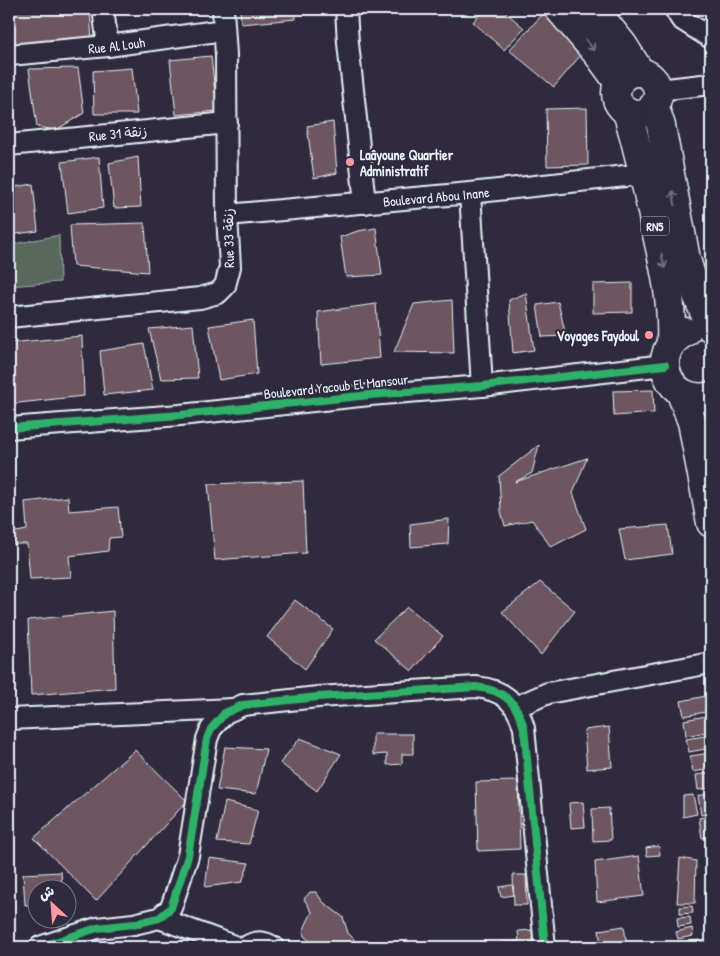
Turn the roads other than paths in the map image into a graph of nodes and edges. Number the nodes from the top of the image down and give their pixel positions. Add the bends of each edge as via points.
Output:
1 (103, 9) edge
2 (222, 9) edge
3 (346, 9) edge
4 (559, 9) edge
5 (594, 9) edge
6 (675, 9) edge
7 (224, 30) junction
8 (711, 38) edge
9 (108, 46) junction
10 (9, 55) edge
11 (711, 84) edge
12 (643, 88) junction
13 (227, 122) junction
14 (9, 145) edge
15 (644, 174) junction
16 (470, 193) junction
17 (365, 203) junction
18 (227, 215) junction
19 (9, 317) edge
20 (711, 329) edge
21 (668, 354) junction
22 (482, 386) junction
23 (681, 393) junction
24 (711, 396) edge
25 (9, 428) edge
26 (711, 523) edge
27 (711, 663) edge
28 (516, 707) junction
29 (232, 709) junction
30 (9, 719) edge
31 (159, 918) junction
32 (40, 947) edge
33 (237, 947) edge
34 (246, 947) edge
35 (273, 947) edge
36 (545, 947) edge

1 - 9 street
2 - 7 street, Rue 33 زنقة
3 - 17 street
4 -> 12 main road, RN5 via 600,57
5 - 12 main road, RN5 via 623,45
6 - 8 street via 681,19
7 - 9 street, Rue Al Louh
7 - 13 street, Rue 33 زنقة
9 - 10 street, Rue Al Louh
11 - 12 street
12 - 15 main road, RN5 via 616,96 627,111
20 -> 12 main road, RN5 via 686,259 661,126
13 - 14 street, Rue 31 زنقة
13 - 18 street, Rue 33 زنقة
15 - 16 street, Boulevard Abou Inane
15 -> 21 main road, RN5 via 668,284 672,316
16 - 17 street, Boulevard Abou Inane
16 - 22 street
17 - 18 street, Boulevard Abou Inane
18 - 19 street, Rue 33 زنقة via 230,268 218,293 200,298
20 - 21 main road, RN5 via 690,330 680,335
21 - 22 street, Boulevard Yacoub El Mansour
21 - 23 main road, RN5 via 670,380
22 - 25 street, Boulevard Yacoub El Mansour
23 - 24 main road via 692,398
23 - 26 main road, RN5 via 692,422
27 - 28 street via 548,693
28 - 29 street via 499,692 476,687 318,697
28 - 36 street via 523,723 528,751
29 - 30 street
29 - 31 street via 217,721 207,738 188,856 171,908
31 - 32 street via 96,928
31 - 33 street
34 - 35 street via 262,942

